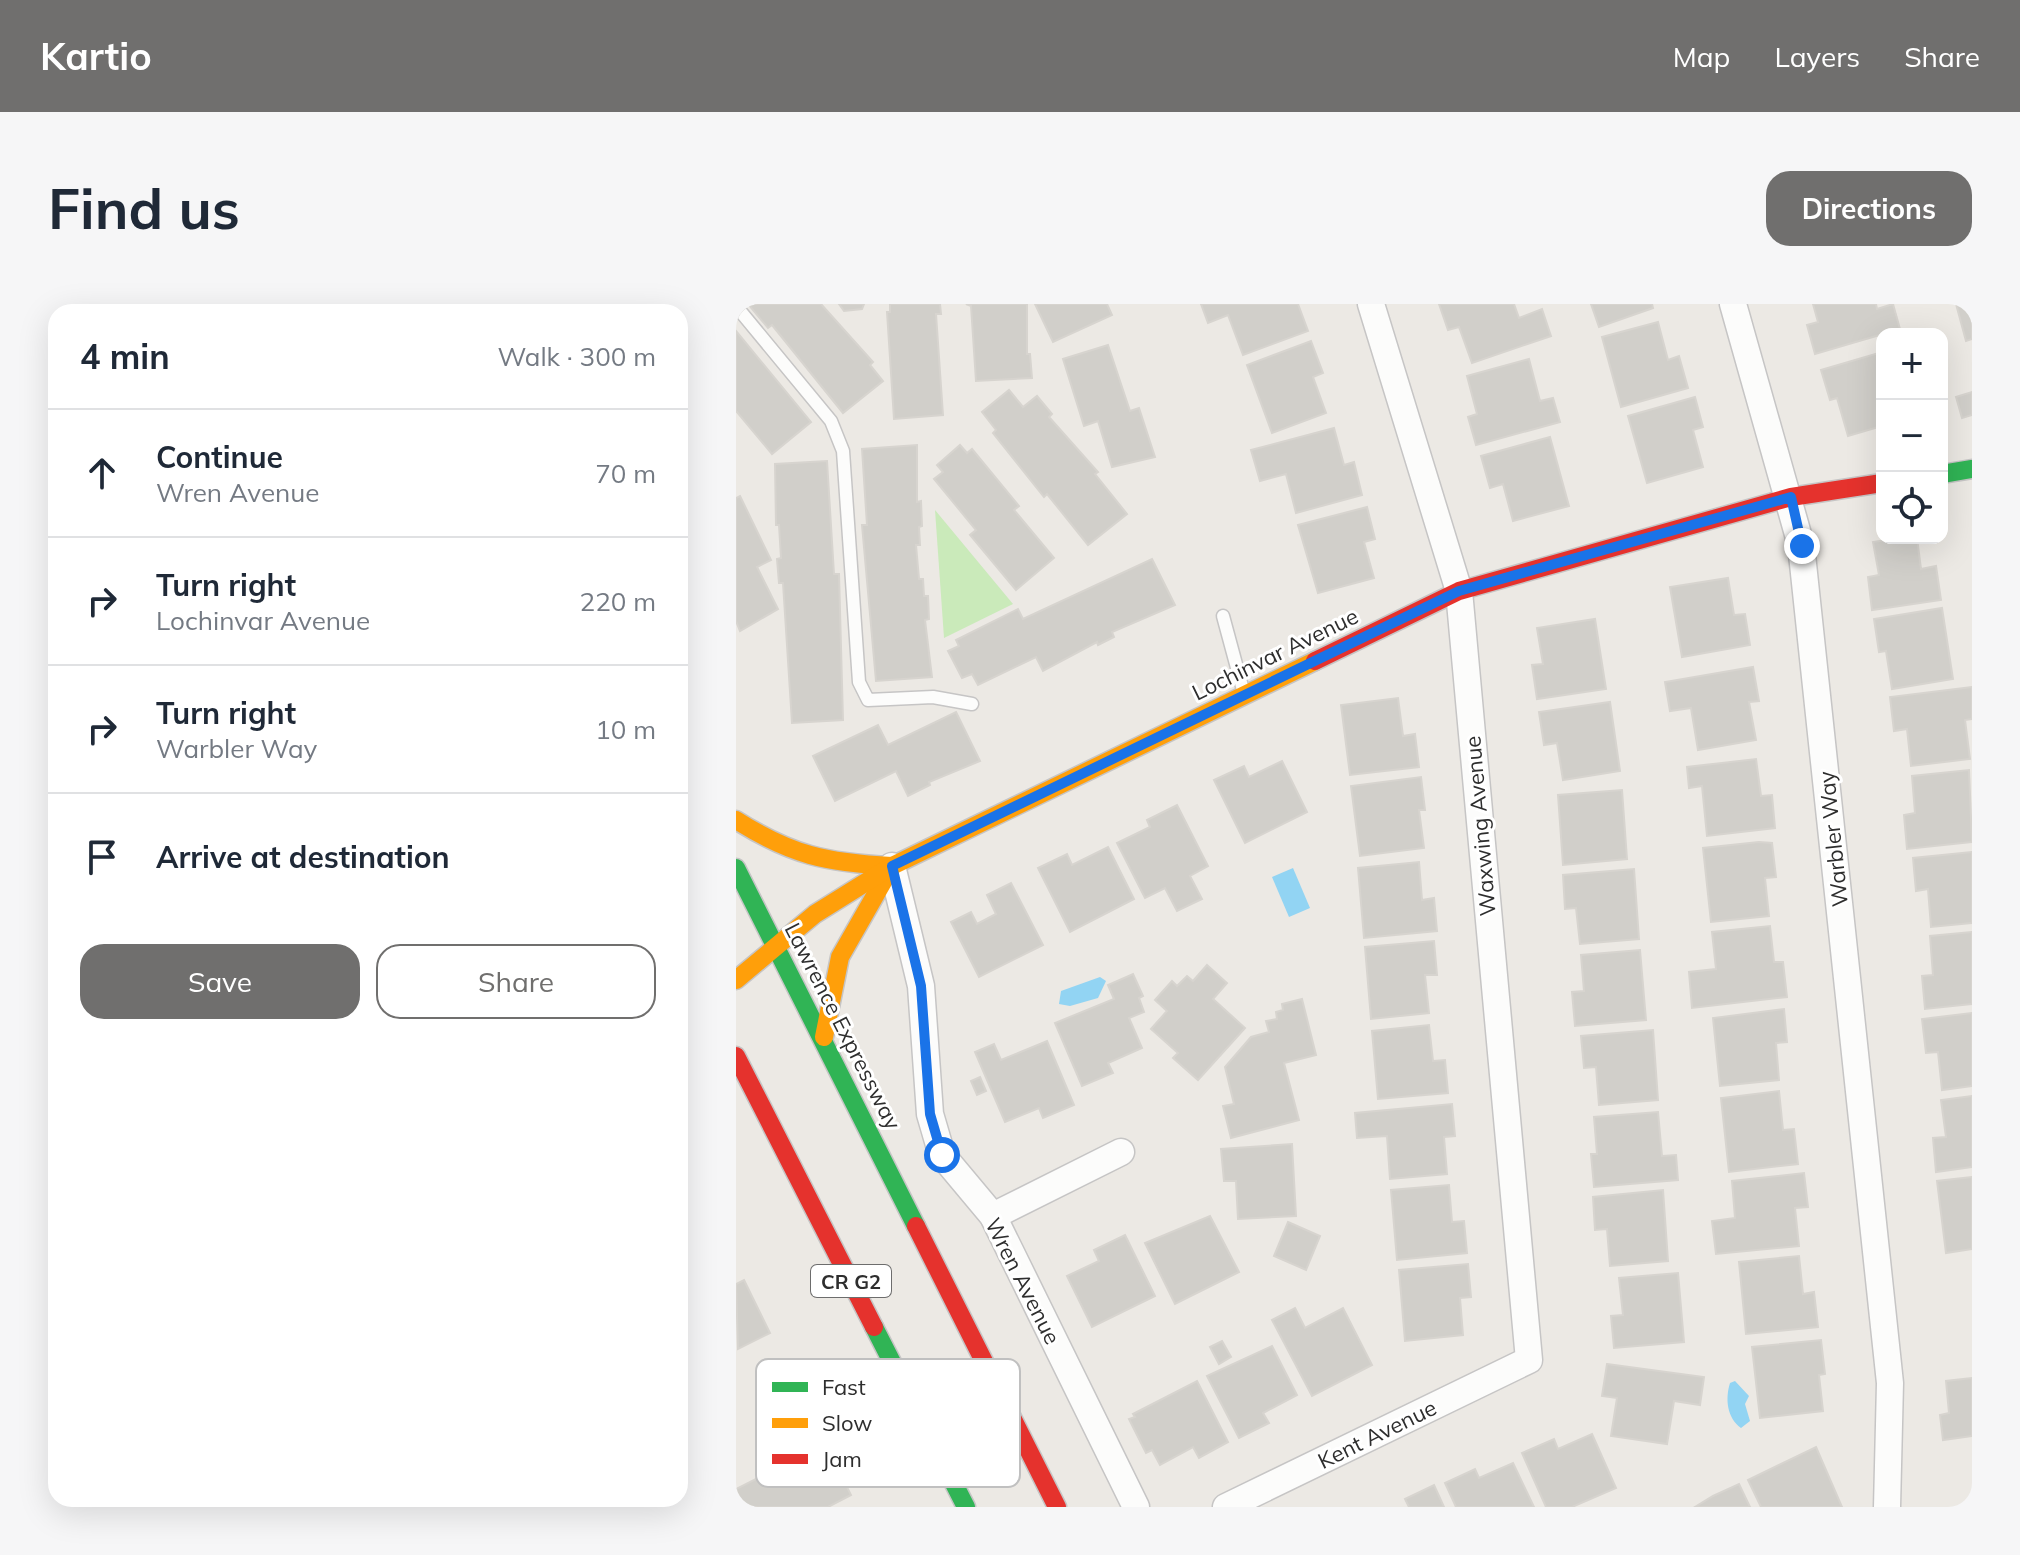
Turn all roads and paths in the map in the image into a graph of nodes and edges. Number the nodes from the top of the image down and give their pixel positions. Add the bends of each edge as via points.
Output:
1 (1371, 304) edge
2 (1733, 304) edge
3 (736, 306) edge
4 (1972, 469) edge
5 (1948, 473) edge
6 (1876, 484) edge
7 (1791, 497) junction
8 (1459, 591) junction
9 (1223, 616) dead end
10 (1245, 695) junction
11 (972, 704) dead end
12 (736, 820) edge
13 (892, 866) junction
14 (736, 868) edge
15 (776, 948) junction
16 (736, 980) edge
17 (824, 1037) junction
18 (736, 1056) edge
19 (1121, 1152) dead end
20 (993, 1216) junction
21 (891, 1359) edge
22 (984, 1359) edge
23 (1529, 1360) joint
24 (1020, 1432) edge
25 (956, 1487) edge
26 (966, 1507) edge
27 (1057, 1507) edge
28 (1136, 1507) edge
29 (1226, 1507) edge
30 (1887, 1507) edge

1 - 8 street, Waxwing Avenue
2 - 7 street, Warbler Way
3 - 11 lane via 831,421 843,451 859,682 868,700 933,697
4 - 5 main road
6 - 7 main road, Lochinvar Avenue
7 - 8 main road, Lochinvar Avenue
7 - 30 street, Warbler Way via 1802,546 1890,1383
8 - 10 main road, Lochinvar Avenue
8 - 23 street, Waxwing Avenue
9 - 10 lane
10 - 13 main road, Lochinvar Avenue
12 - 13 main road via 792,855 820,863
13 - 15 main road, Lochinvar Avenue via 815,914
13 - 17 main road via 840,957
13 - 20 street, Wren Avenue via 921,986 930,1114 942,1155
14 - 15 main road, Lawrence Expressway
15 - 16 main road, Lochinvar Avenue
15 - 17 main road, Lawrence Expressway
17 - 22 main road, Lawrence Expressway
18 - 21 main road, CR G2
19 - 20 street
20 - 28 street, Wren Avenue
23 - 29 street, Kent Avenue
24 - 27 main road, Lawrence Expressway
25 - 26 main road, CR G2

